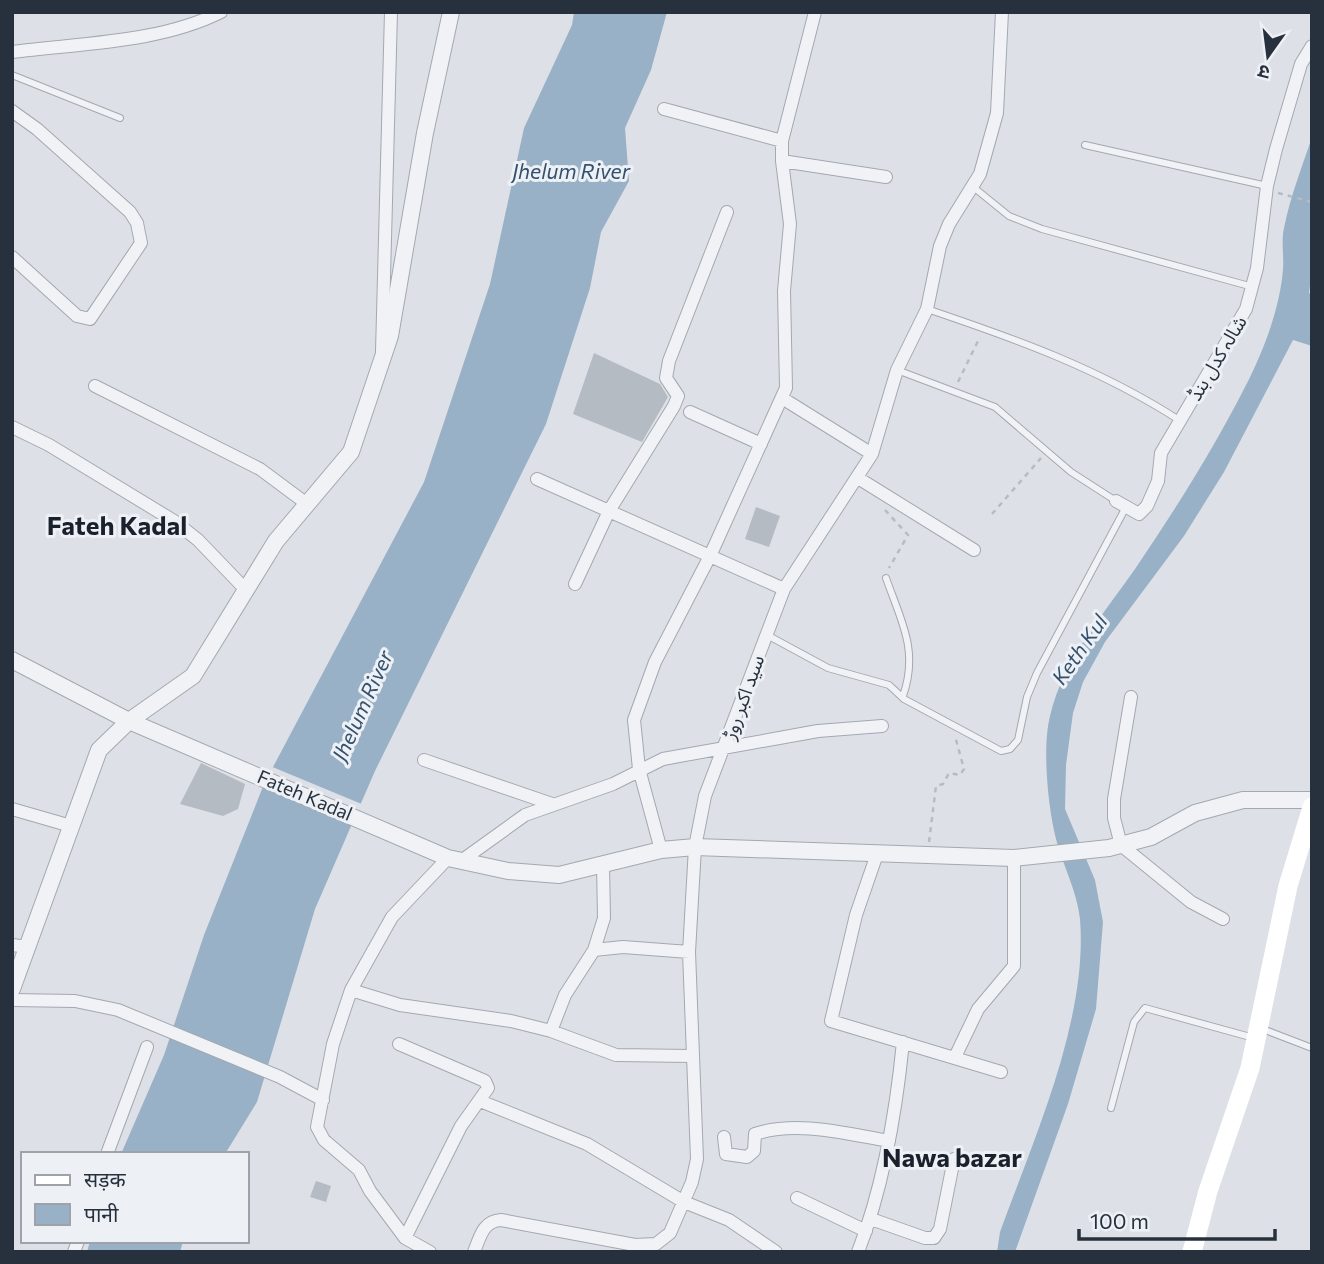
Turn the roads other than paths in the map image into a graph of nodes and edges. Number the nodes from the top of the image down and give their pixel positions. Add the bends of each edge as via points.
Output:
1 (222, 12) edge
2 (391, 12) edge
3 (451, 12) edge
4 (815, 12) edge
5 (1002, 12) edge
6 (1312, 46) edge
7 (12, 52) edge
8 (12, 75) edge
9 (664, 109) dead end
10 (12, 111) edge
11 (120, 118) dead end
12 (782, 141) junction
13 (1085, 145) dead end
14 (782, 161) junction
15 (886, 177) dead end
16 (972, 186) junction
17 (1273, 190) junction
18 (727, 212) dead end
19 (12, 257) edge
20 (1254, 287) junction
21 (927, 309) junction
22 (381, 362) junction
23 (897, 370) junction
24 (95, 386) dead end
25 (782, 398) junction
26 (690, 412) dead end
27 (1179, 420) junction
28 (12, 427) edge
29 (761, 444) junction
30 (872, 454) junction
31 (858, 478) junction
32 (537, 479) dead end
33 (307, 504) junction
34 (1121, 504) junction
35 (609, 511) junction
36 (974, 550) dead end
37 (710, 556) junction
38 (886, 578) road end
39 (575, 584) dead end
40 (784, 589) junction
41 (246, 590) junction
42 (766, 635) junction
43 (12, 660) edge
44 (902, 696) junction
45 (1131, 697) dead end
46 (129, 722) junction
47 (882, 726) dead end
48 (723, 749) junction
49 (424, 760) dead end
50 (639, 769) junction
51 (1312, 800) edge
52 (552, 804) junction
53 (1312, 807) edge
54 (12, 809) edge
55 (71, 827) junction
56 (1121, 845) junction
57 (695, 847) junction
58 (661, 850) junction
59 (877, 854) junction
60 (1022, 857) junction
61 (454, 859) junction
62 (603, 864) junction
63 (1223, 919) dead end
64 (20, 946) edge
65 (594, 950) junction
66 (689, 952) junction
67 (12, 989) edge
68 (351, 990) junction
69 (12, 1000) edge
70 (551, 1031) junction
71 (1257, 1033) junction
72 (903, 1042) junction
73 (399, 1044) dead end
74 (147, 1047) dead end
75 (1312, 1048) edge
76 (691, 1056) junction
77 (955, 1057) junction
78 (1001, 1072) dead end
79 (323, 1100) junction
80 (480, 1101) junction
81 (1111, 1108) dead end
82 (724, 1137) dead end
83 (889, 1141) junction
84 (108, 1152) edge
85 (954, 1159) dead end
86 (797, 1198) dead end
87 (684, 1202) junction
88 (869, 1225) junction
89 (405, 1237) junction
90 (430, 1252) edge
91 (474, 1252) edge
92 (776, 1252) edge
93 (858, 1252) edge
94 (1192, 1252) edge

1 - 7 street via 188,26 142,36
2 - 22 street
3 - 22 street via 390,336
4 - 12 street
5 - 16 street, سید اکبر روڑ via 997,113 985,160
6 - 17 street, شالہ کدل بنڈ via 1294,84
8 - 11 lane
9 - 12 street
10 - 19 street via 130,212 141,243 90,319 77,316
12 - 14 street
13 - 17 lane
14 - 15 street
14 - 25 street via 790,224
16 - 20 lane via 1009,216 1042,229
16 - 21 street, سید اکبر روڑ via 940,246
17 - 20 street, شالہ کدل بنڈ
18 - 35 street via 669,361 666,378 678,396
20 - 27 street, شالہ کدل بنڈ via 1233,334
21 - 23 street, سید اکبر روڑ
21 - 27 lane via 1076,363
22 - 33 street via 351,452
23 - 30 street, سید اکبر روڑ
23 - 34 lane via 1002,412 1046,453
24 - 33 street via 260,469
25 - 29 street
25 - 30 street
26 - 29 street
27 - 34 street, شالہ کدل بنڈ via 1161,453 1158,481 1144,510 1139,514
28 - 41 street via 174,521
29 - 37 street
30 - 31 street, سید اکبر روڑ
31 - 36 street
31 - 40 street, سید اکبر روڑ
32 - 35 street
33 - 41 street via 276,541
34 - 44 lane via 1037,673 1016,743 1001,751
35 - 37 street
35 - 39 street
37 - 40 street
37 - 50 street via 638,704 634,734
38 - 44 lane via 911,659
40 - 42 street, سید اکبر روڑ
41 - 46 street via 193,676
42 - 44 lane via 828,668 889,685
42 - 48 street, سید اکبر روڑ
43 - 46 street, Fateh Kadal
45 - 56 street via 1114,799
46 - 55 street via 99,750
46 - 61 street, Fateh Kadal
47 - 48 street via 818,731
48 - 50 street via 663,759
48 - 57 street, سید اکبر روڑ via 705,796
49 - 52 street
50 - 52 street via 613,784
50 - 58 street
51 - 56 street, Fateh Kadal via 1243,800 1195,813 1151,836
52 - 61 street via 525,815
53 - 71 main road via 1288,886
54 - 55 street
55 - 64 street
56 - 60 street, Fateh Kadal
56 - 63 street via 1180,894
57 - 58 street, Fateh Kadal
57 - 59 street, Fateh Kadal
57 - 66 street, سید اکبر روڑ
58 - 62 street, Fateh Kadal
59 - 60 street, Fateh Kadal
59 - 72 street via 856,915 831,1021
60 - 77 street via 1014,966 978,1009
61 - 62 street, Fateh Kadal via 508,871 559,875
61 - 68 street via 392,917
62 - 65 street via 604,918
64 - 67 street
65 - 66 street via 623,947
65 - 70 street via 565,995
66 - 76 street, سید اکبر روڑ
68 - 70 street via 400,1005
68 - 79 street via 333,1044
69 - 79 street via 89,1003 140,1018
70 - 76 street via 616,1055
71 - 75 lane
71 - 81 lane via 1145,1008 1133,1022
71 - 94 main road
72 - 77 street
72 - 83 street
73 - 80 street via 485,1080 488,1088
74 - 84 street
76 - 87 street, سید اکبر روڑ via 696,1159
77 - 78 street
79 - 89 street via 319,1134 359,1170
80 - 87 street via 587,1144
80 - 89 street via 461,1126
82 - 83 street via 726,1154 747,1157 754,1151 755,1134 785,1130 812,1129
83 - 88 street
85 - 88 street via 938,1235 925,1238
86 - 88 street
87 - 91 street, سید اکبر روڑ via 670,1233 663,1241 647,1245 501,1220 484,1228
87 - 92 street via 729,1220
88 - 93 street
89 - 90 street

